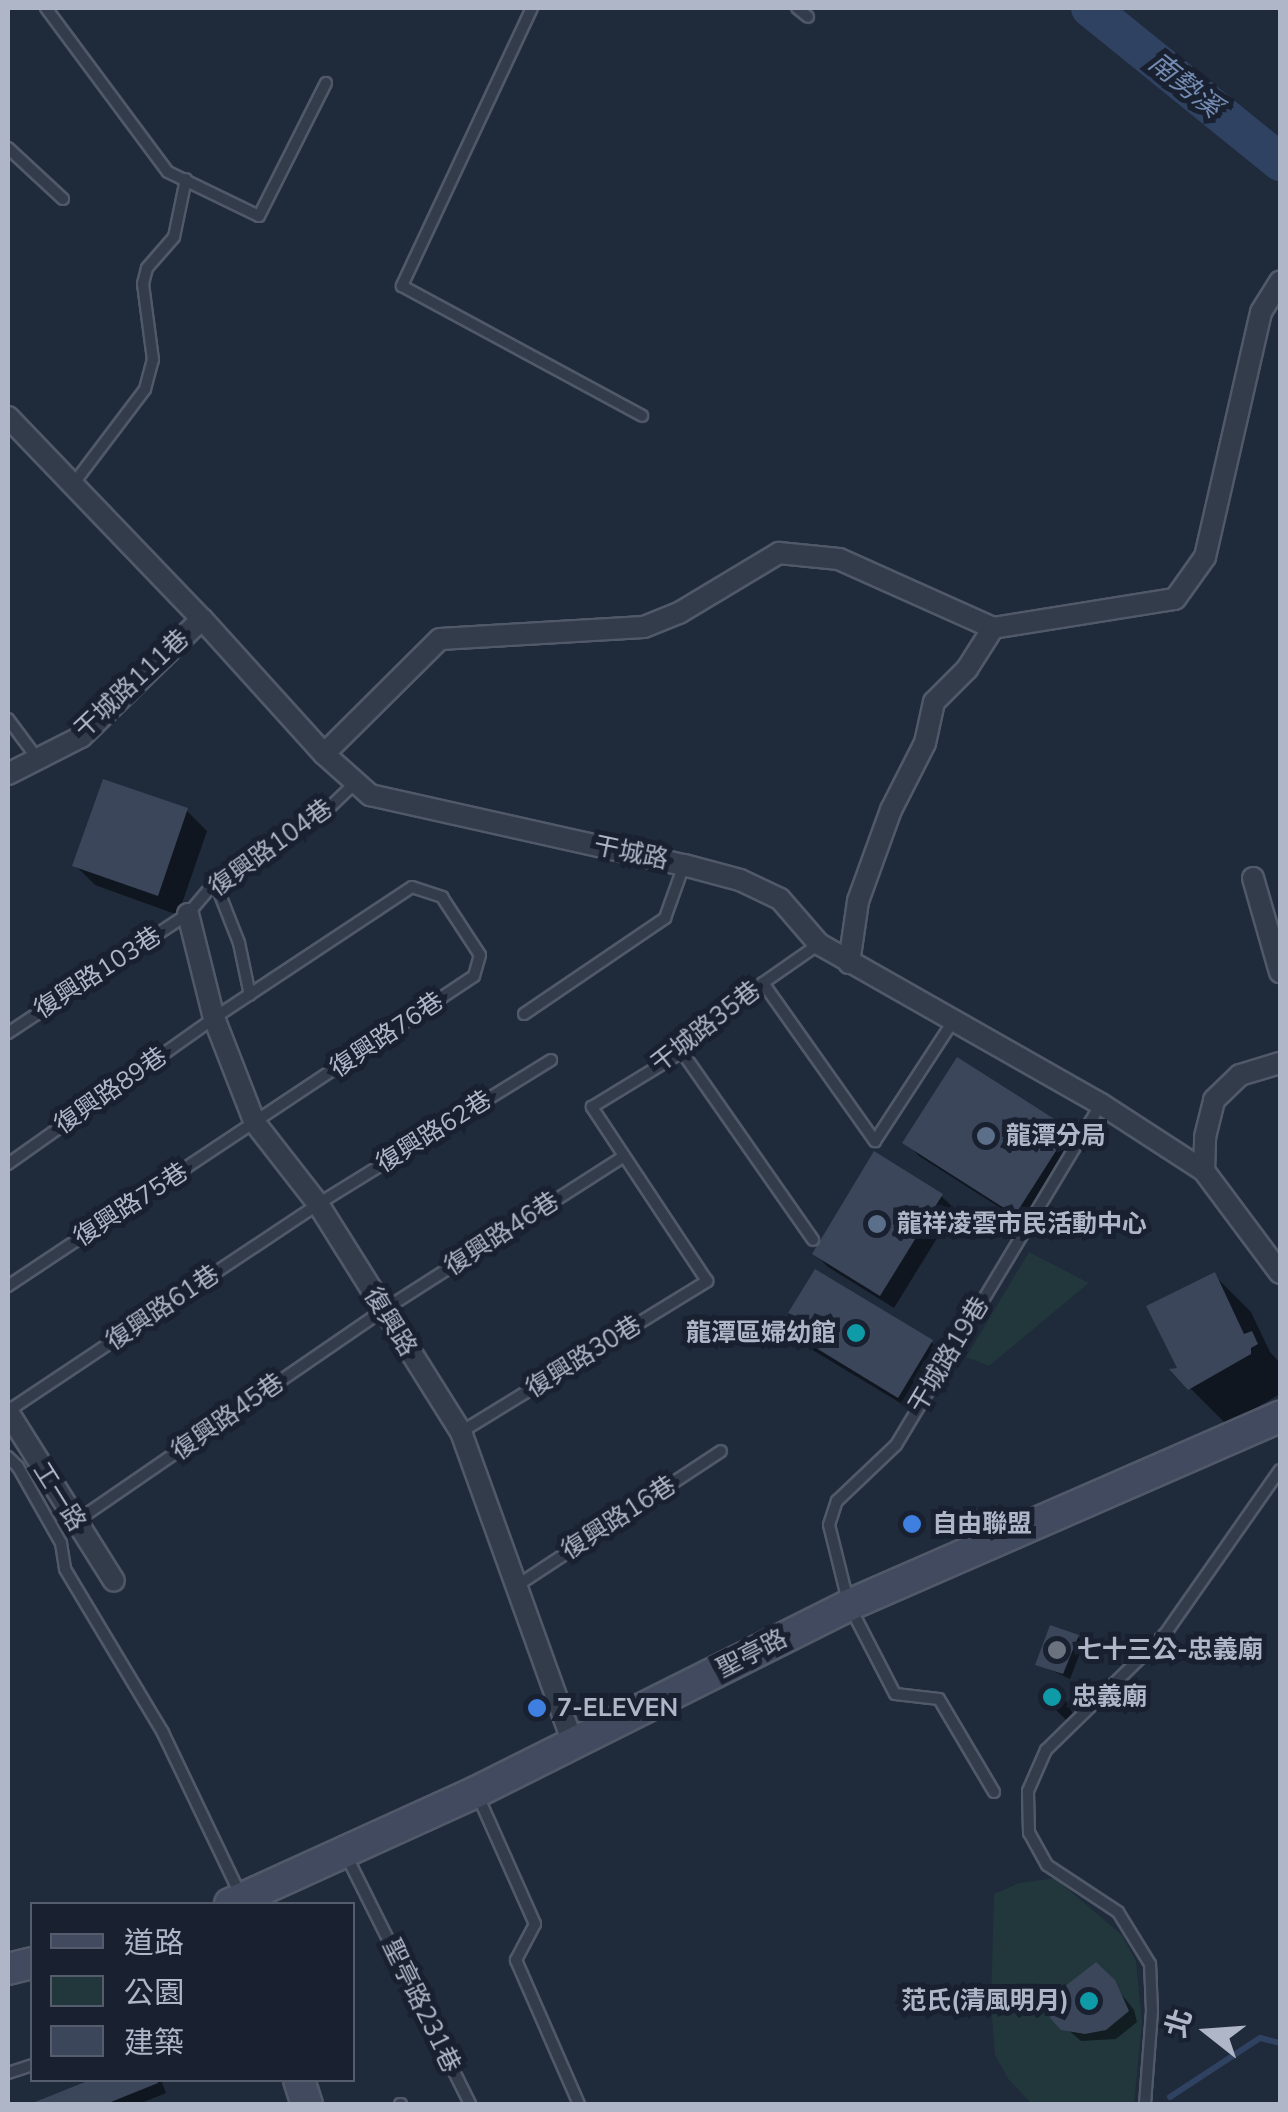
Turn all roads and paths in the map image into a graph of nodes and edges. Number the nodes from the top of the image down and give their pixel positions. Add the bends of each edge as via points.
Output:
1 (46, 8) edge
2 (532, 8) edge
3 (797, 8) edge
4 (808, 17) dead end
5 (326, 84) dead end
6 (8, 148) edge
7 (186, 179) junction
8 (62, 199) dead end
9 (1280, 282) edge
10 (642, 416) dead end
11 (8, 417) edge
12 (71, 488) junction
13 (202, 618) junction
14 (993, 628) junction
15 (8, 719) edge
16 (324, 754) junction
17 (36, 758) junction
18 (8, 774) edge
19 (354, 784) junction
20 (684, 865) junction
21 (1253, 878) dead end
22 (216, 882) junction
23 (188, 914) junction
24 (464, 927) joint
25 (819, 944) junction
26 (849, 963) junction
27 (1280, 972) edge
28 (764, 983) junction
29 (250, 994) junction
30 (524, 1014) dead end
31 (214, 1018) junction
32 (952, 1023) junction
33 (8, 1033) edge
34 (682, 1052) junction
35 (550, 1060) dead end
36 (1280, 1063) edge
37 (1101, 1104) junction
38 (255, 1123) junction
39 (623, 1157) junction
40 (8, 1164) edge
41 (1204, 1171) junction
42 (318, 1204) junction
43 (812, 1240) dead end
44 (1280, 1274) edge
45 (8, 1286) edge
46 (382, 1311) junction
47 (8, 1412) edge
48 (1280, 1417) edge
49 (462, 1432) junction
50 (721, 1452) dead end
51 (8, 1457) edge
52 (1280, 1470) edge
53 (74, 1522) junction
54 (114, 1581) dead end
55 (518, 1585) junction
56 (850, 1605) junction
57 (573, 1744) junction
58 (476, 1792) junction
59 (994, 1792) dead end
60 (345, 1854) junction
61 (239, 1902) edge
62 (241, 1902) edge
63 (470, 2104) edge
64 (580, 2104) edge
65 (1144, 2104) edge

1 - 7 lane via 168,172
2 - 10 lane via 402,286
3 - 4 lane
5 - 7 lane via 259,216
6 - 8 lane
7 - 12 lane via 174,237 143,284 154,360 145,389
9 - 14 street via 1261,312 1205,558 1176,600
11 - 12 street, 干城路
12 - 13 street, 干城路
13 - 16 street, 干城路
13 - 17 street, 干城路111巷 via 81,737
14 - 16 street via 839,559 779,553 644,627 440,640
14 - 26 street via 967,670 934,702 925,743 891,810 858,901
15 - 17 lane
16 - 19 street, 干城路
17 - 18 street, 干城路111巷
19 - 20 street, 干城路 via 392,802
19 - 22 lane, 復興路104巷 via 328,809
20 - 25 street, 干城路 via 780,899
20 - 30 lane via 665,918
21 - 27 street
22 - 23 lane, 復興路104巷
22 - 29 lane
23 - 31 street, 復興路
23 - 33 lane, 復興路103巷
24 - 29 lane, 復興路89巷 via 442,897 412,887
24 - 38 lane, 復興路76巷 via 480,955 474,976
25 - 26 street, 干城路
25 - 28 lane, 干城路35巷
26 - 32 street, 干城路
28 - 32 lane via 876,1142
28 - 34 lane, 干城路35巷
29 - 31 lane, 復興路89巷
31 - 38 street, 復興路
31 - 40 lane, 復興路89巷
32 - 37 street, 干城路
34 - 39 lane, 干城路35巷 via 592,1107
34 - 43 lane
35 - 42 lane, 復興路62巷
36 - 41 street via 1240,1075 1214,1100
37 - 41 street, 干城路
37 - 56 lane, 干城路19巷 via 896,1445 837,1501 829,1526
38 - 42 street, 復興路
38 - 45 lane, 復興路75巷
39 - 46 lane, 復興路46巷
39 - 49 lane, 復興路30巷 via 707,1282
41 - 44 street, 干城路
42 - 46 street, 復興路
42 - 47 lane, 復興路61巷
46 - 49 street, 復興路
46 - 53 lane, 復興路45巷
47 - 53 street, 工一路
48 - 56 street, 聖亭路
49 - 55 street, 復興路
50 - 55 lane, 復興路16巷
51 - 61 lane via 61,1543 64,1568 164,1733
52 - 65 lane via 1165,1634 1046,1750 1028,1791 1028,1833 1046,1865 1118,1912 1150,1964
53 - 54 street, 工一路
55 - 57 street, 復興路
56 - 57 street, 聖亭路
56 - 59 lane, 干城路19巷 via 894,1694 939,1700
57 - 58 street, 聖亭路
58 - 60 street, 聖亭路
58 - 64 lane via 535,1924 516,1960
60 - 62 street, 聖亭路
60 - 63 lane, 聖亭路231巷

